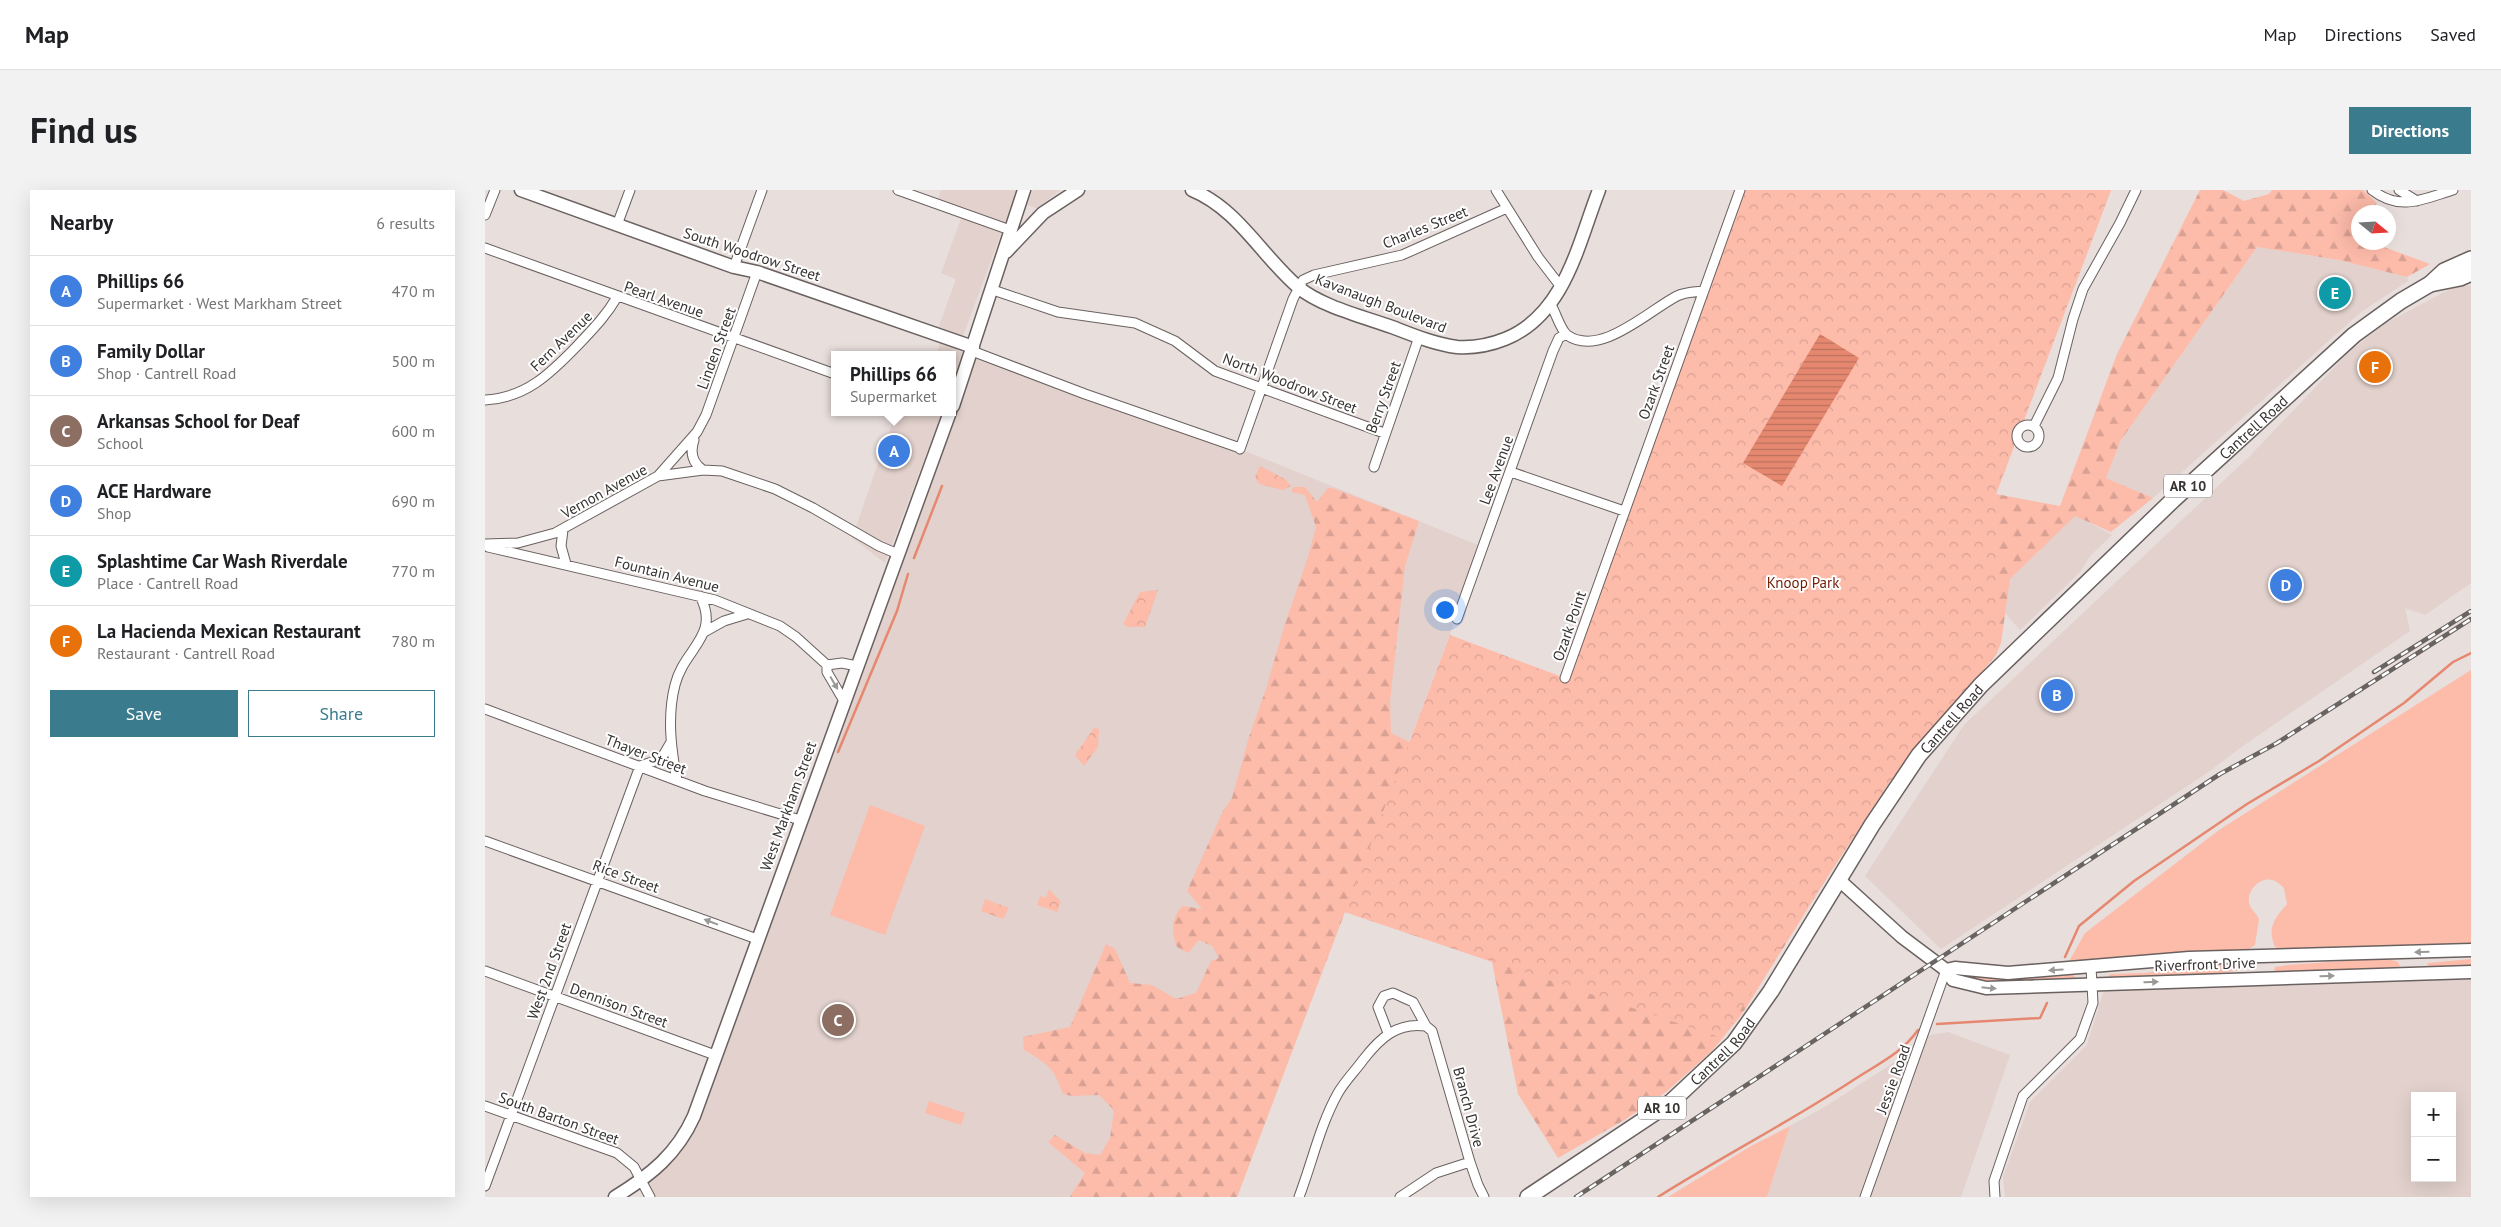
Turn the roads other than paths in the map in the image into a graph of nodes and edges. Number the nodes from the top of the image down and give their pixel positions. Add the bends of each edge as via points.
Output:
1 (495, 190) edge
2 (521, 190) edge
3 (630, 190) edge
4 (762, 190) edge
5 (898, 190) edge
6 (1024, 190) edge
7 (1078, 190) edge
8 (1192, 190) edge
9 (1496, 190) edge
10 (1599, 190) edge
11 (1741, 190) edge
12 (2136, 190) edge
13 (2372, 190) edge
14 (2399, 190) edge
15 (2453, 190) edge
16 (2417, 200) junction
17 (1507, 208) junction
18 (485, 215) edge
19 (617, 225) junction
20 (1010, 230) junction
21 (485, 248) edge
22 (1003, 256) junction
23 (2471, 259) edge
24 (734, 267) junction
25 (757, 272) junction
26 (2467, 276) edge
27 (2430, 284) junction
28 (1561, 287) junction
29 (1299, 288) junction
30 (993, 290) junction
31 (1703, 291) junction
32 (617, 297) junction
33 (1551, 304) junction
34 (1566, 334) junction
35 (1419, 337) junction
36 (734, 338) junction
37 (973, 349) junction
38 (831, 373) edge
39 (1261, 388) junction
40 (956, 393) edge
41 (485, 400) edge
42 (947, 416) edge
43 (2034, 426) dead end
44 (697, 432) junction
45 (1384, 433) junction
46 (1374, 466) dead end
47 (703, 470) junction
48 (1511, 472) junction
49 (658, 476) junction
50 (1624, 511) junction
51 (563, 530) junction
52 (485, 545) edge
53 (898, 554) junction
54 (566, 564) junction
55 (1599, 584) joint
56 (700, 596) junction
57 (747, 614) junction
58 (1457, 619) dead end
59 (706, 631) junction
60 (827, 665) junction
61 (857, 666) junction
62 (1565, 678) dead end
63 (844, 701) junction
64 (485, 709) edge
65 (671, 742) junction
66 (640, 766) junction
67 (677, 780) junction
68 (800, 820) junction
69 (485, 841) edge
70 (1838, 879) junction
71 (597, 881) junction
72 (757, 939) junction
73 (2471, 950) edge
74 (2091, 967) junction
75 (1946, 970) junction
76 (485, 972) edge
77 (2471, 972) edge
78 (2092, 984) junction
79 (555, 996) junction
80 (1426, 1026) junction
81 (1387, 1033) junction
82 (715, 1055) junction
83 (485, 1106) edge
84 (511, 1114) junction
85 (1470, 1162) junction
86 (641, 1180) junction
87 (485, 1186) edge
88 (615, 1197) edge
89 (650, 1197) edge
90 (1299, 1197) edge
91 (1400, 1197) edge
92 (1484, 1197) edge
93 (1528, 1197) edge
94 (1865, 1197) edge
95 (1995, 1197) edge

1 - 18 street
2 - 19 street, South Woodrow Street
3 - 19 street
4 - 24 street
5 - 20 street
6 - 20 street, West Markham Street
7 - 22 street via 1043,213
8 - 29 street, Kavanaugh Boulevard via 1224,209
9 - 17 street
10 - 28 street, Kavanaugh Boulevard
11 - 31 street, Ozark Street
12 - 43 street via 2083,289 2058,378
13 - 16 street via 2396,203
14 - 16 street
15 - 16 street
17 - 28 street
17 - 29 street, Charles Street via 1402,255 1305,278
19 - 24 street, South Woodrow Street
20 - 22 street, West Markham Street
21 - 32 street, Pearl Avenue
22 - 30 street, West Markham Street
23 - 27 main road, Cantrell Road / AR 10 via 2444,271
24 - 25 street, South Woodrow Street
25 - 36 street, Linden Street
25 - 37 street, South Woodrow Street
26 - 27 main road, Cantrell Road / AR 10
27 - 70 main road, Cantrell Road / AR 10 via 2401,301 2355,336 2173,500 1981,685 1919,755
28 - 33 street, Kavanaugh Boulevard
29 - 35 street, Kavanaugh Boulevard via 1332,305
29 - 39 street
30 - 37 street, West Markham Street
30 - 39 street, North Woodrow Street via 1058,312 1135,323 1168,337 1215,371
31 - 34 street via 1679,296 1602,340 1580,340
31 - 50 street, Ozark Street
32 - 36 street, Pearl Avenue
32 - 41 street, Fern Avenue via 598,326 550,374 518,394
33 - 34 street
33 - 35 street, Kavanaugh Boulevard via 1524,330 1489,344 1456,346
34 - 48 street, Lee Avenue via 1559,338 1553,351
35 - 45 street, Berry Street
36 - 38 street, Pearl Avenue
36 - 44 street, Linden Street
37 - 39 street via 1085,394 1240,448
37 - 40 street, West Markham Street
39 - 45 street, North Woodrow Street
42 - 53 street, West Markham Street
44 - 47 street, Linden Street via 692,453
44 - 49 street, Linden Street
45 - 46 street, Berry Street
47 - 49 street, Vernon Avenue
47 - 53 street, Vernon Avenue via 722,471 775,489
48 - 50 street
48 - 58 street, Lee Avenue
49 - 51 street, Vernon Avenue
50 - 55 street, Ozark Street
51 - 52 street, Vernon Avenue via 518,543
51 - 54 street via 561,546
52 - 54 street, Fountain Avenue
53 - 61 street, West Markham Street
54 - 56 street, Fountain Avenue
55 - 62 street, Ozark Point
56 - 57 street, Fountain Avenue via 730,604
56 - 59 street via 707,613
57 - 59 street
57 - 60 street, Fountain Avenue via 780,626 796,636
59 - 65 street via 689,653 677,679 672,699
60 - 61 street
60 -> 63 street, Fountain Avenue via 827,672
61 - 63 street, West Markham Street
63 - 68 street, West Markham Street
64 - 66 street, Thayer Street
65 - 66 street via 661,759
65 - 67 street
66 - 67 street, Thayer Street
66 - 71 street, West 2nd Street
67 - 68 street, Thayer Street
68 - 72 street, West Markham Street
69 - 71 street, Rice Street
70 - 75 street, Riverfront Drive via 1902,937
70 - 93 main road, Cantrell Road / AR 10 via 1771,991 1734,1043 1671,1102
72 -> 71 street, Rice Street
71 - 79 street, West 2nd Street
72 - 82 street, West Markham Street
73 -> 74 street, Riverfront Drive via 2194,958
74 -> 75 street, Riverfront Drive via 2008,973
74 - 78 street
75 -> 78 street, Riverfront Drive via 1953,980 1986,988
75 - 94 street, Jessie Road
76 - 79 street, Dennison Street
78 -> 77 street, Riverfront Drive
78 - 95 street via 2093,1003 2080,1039 2023,1096 1994,1181
79 - 82 street, Dennison Street
79 - 84 street, West 2nd Street
80 - 81 street via 1409,1025
80 - 81 street, Branch Drive via 1413,1002 1390,993 1380,1000 1378,1007
80 - 85 street, Branch Drive via 1436,1041
81 - 90 street via 1339,1092
82 - 86 street, West Markham Street via 694,1116 680,1143
83 - 84 street, South Barton Street
84 - 86 street, South Barton Street via 617,1153 629,1161
84 - 87 street, West 2nd Street
85 - 91 street via 1436,1173
85 - 92 street, Branch Drive
86 - 88 street, West Markham Street
86 - 89 street

